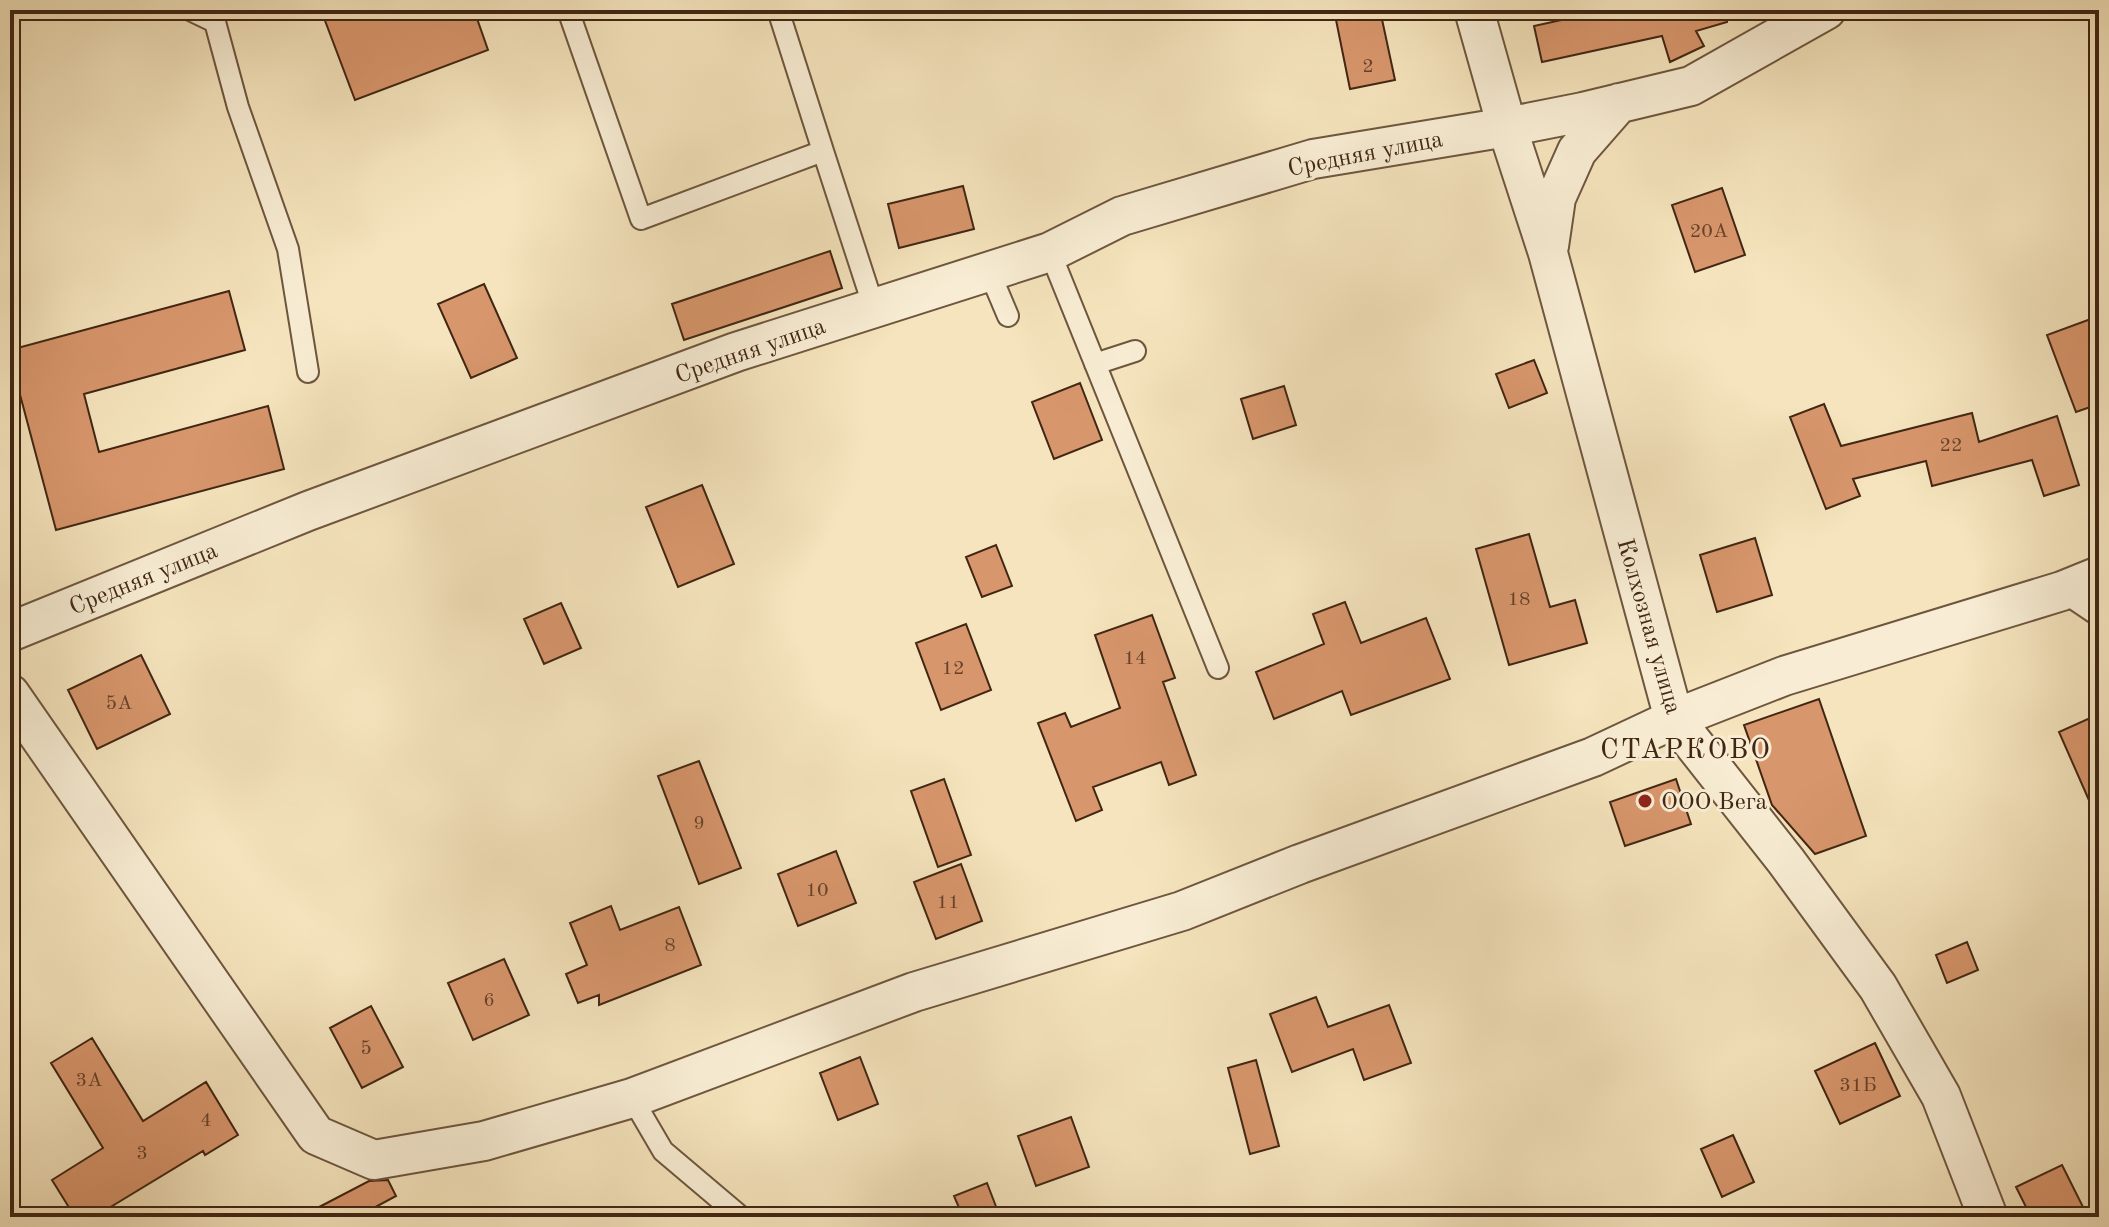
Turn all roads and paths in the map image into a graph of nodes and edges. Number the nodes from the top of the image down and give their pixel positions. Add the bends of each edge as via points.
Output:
1 (190, 10) edge
2 (568, 10) edge
3 (778, 10) edge
4 (1474, 10) edge
5 (1826, 10) edge
6 (1619, 103) junction
7 (1507, 127) junction
8 (823, 151) junction
9 (1050, 252) junction
10 (1548, 253) junction
11 (989, 271) junction
12 (874, 308) junction
13 (1008, 316) dead end
14 (1135, 351) dead end
15 (1095, 364) junction
16 (308, 372) dead end
17 (2099, 576) edge
18 (2062, 591) junction
19 (2099, 616) edge
20 (10, 632) edge
21 (1218, 668) dead end
22 (10, 694) edge
23 (1674, 719) junction
24 (632, 1098) junction
25 (741, 1217) edge
26 (1988, 1217) edge

1 - 16 lane via 215,22 238,107 288,249
2 - 8 lane via 641,219
3 - 8 lane
4 - 7 street, Колхозная улица
5 - 6 street, Средняя улица via 1691,86
6 - 7 street, Средняя улица
6 - 10 street via 1577,151 1556,198
7 - 9 street, Средняя улица via 1313,159 1122,216
7 - 10 street, Колхозная улица
8 - 12 lane
9 - 11 street, Средняя улица
9 - 15 lane
10 - 23 street, Колхозная улица
11 - 12 street, Средняя улица
11 - 13 lane
12 - 20 street, Средняя улица via 736,352 308,511
14 - 15 lane
15 - 21 lane
17 - 18 street
18 - 19 lane
18 - 23 street via 1784,676
22 - 24 street via 316,1135 374,1160 484,1141
23 - 24 street via 1593,757 1182,911 914,992
23 - 26 street, Колхозная улица via 1878,987 1941,1096
24 - 25 lane via 663,1151

